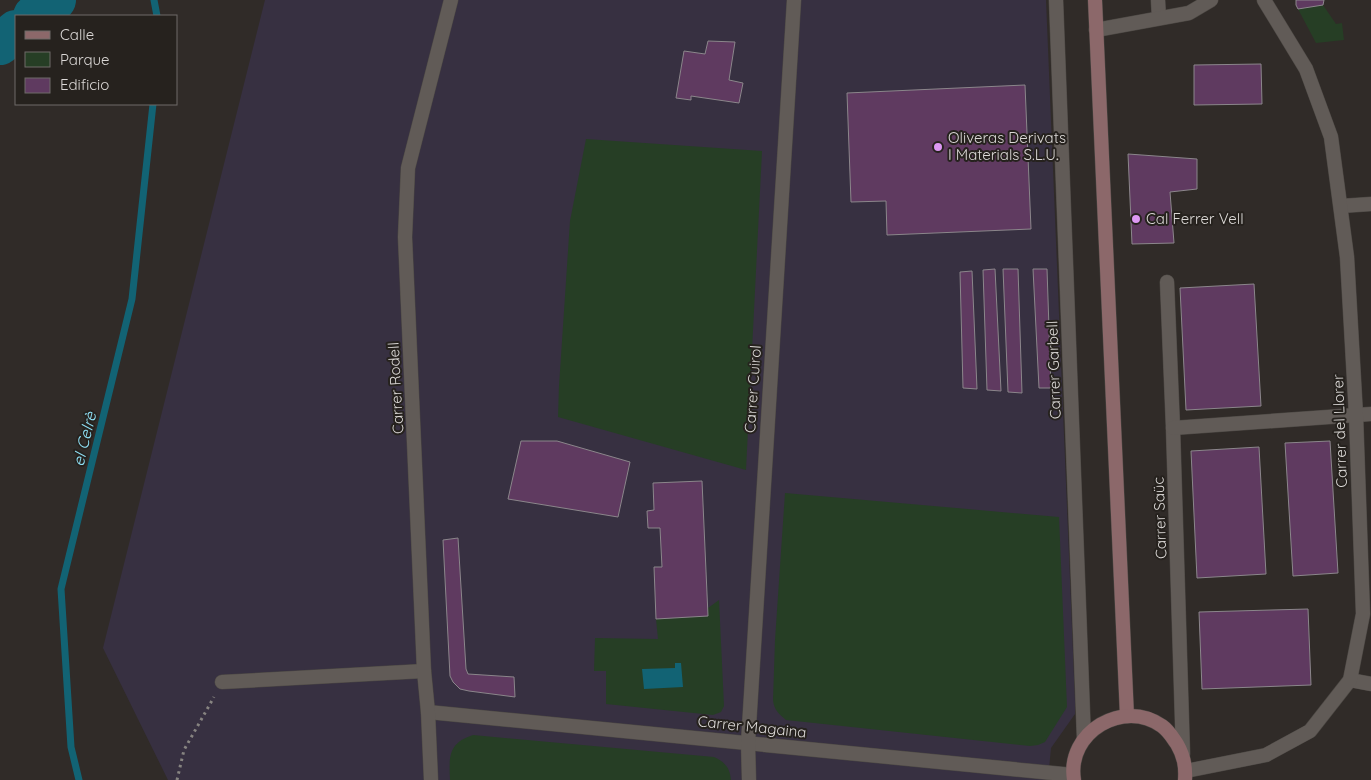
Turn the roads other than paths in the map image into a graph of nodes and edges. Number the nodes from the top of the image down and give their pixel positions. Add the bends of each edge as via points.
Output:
1 (451, 0) edge
2 (794, 0) edge
3 (1056, 0) edge
4 (1095, 0) edge
5 (1158, 0) edge
6 (1211, 0) edge
7 (1264, 0) edge
8 (1158, 18) junction
9 (1096, 30) junction
10 (1371, 204) edge
11 (1340, 206) junction
12 (1167, 282) dead end
13 (1371, 414) edge
14 (1356, 415) junction
15 (1174, 428) junction
16 (424, 671) junction
17 (1350, 680) junction
18 (222, 682) road end
19 (1371, 684) edge
20 (428, 712) junction
21 (1127, 716) junction
22 (1084, 739) junction
23 (748, 743) junction
24 (1183, 754) junction
25 (1185, 776) edge
26 (1074, 777) edge
27 (431, 780) edge
28 (750, 780) edge

1 - 16 street, Carrer Rodell via 408,168 405,237
2 - 23 street, Carrer Cuirol
3 - 22 street, Carrer Garbell
4 - 9 main road
5 - 8 street
6 - 8 street via 1189,13
7 - 11 street, Carrer del Llorer via 1306,69 1332,137
8 - 9 street
9 - 21 main road
10 - 11 street
11 - 14 street, Carrer del Llorer via 1347,256
12 - 15 street, Carrer Saüc
13 - 14 street
14 - 15 street
14 - 17 street, Carrer del Llorer via 1363,614
15 - 24 street, Carrer Saüc
16 - 18 street
16 - 20 street, Carrer Rodell
17 - 19 street
17 - 25 street, Carrer del Llorer via 1310,731 1266,755
20 - 23 street, Carrer Magaina
20 - 27 street, Carrer Rodell
21 - 22 main road via 1103,723
21 - 24 main road via 1162,725
22 - 26 main road via 1076,756
23 - 26 street, Carrer Magaina
23 - 28 street, Carrer Cuirol
24 - 25 main road

